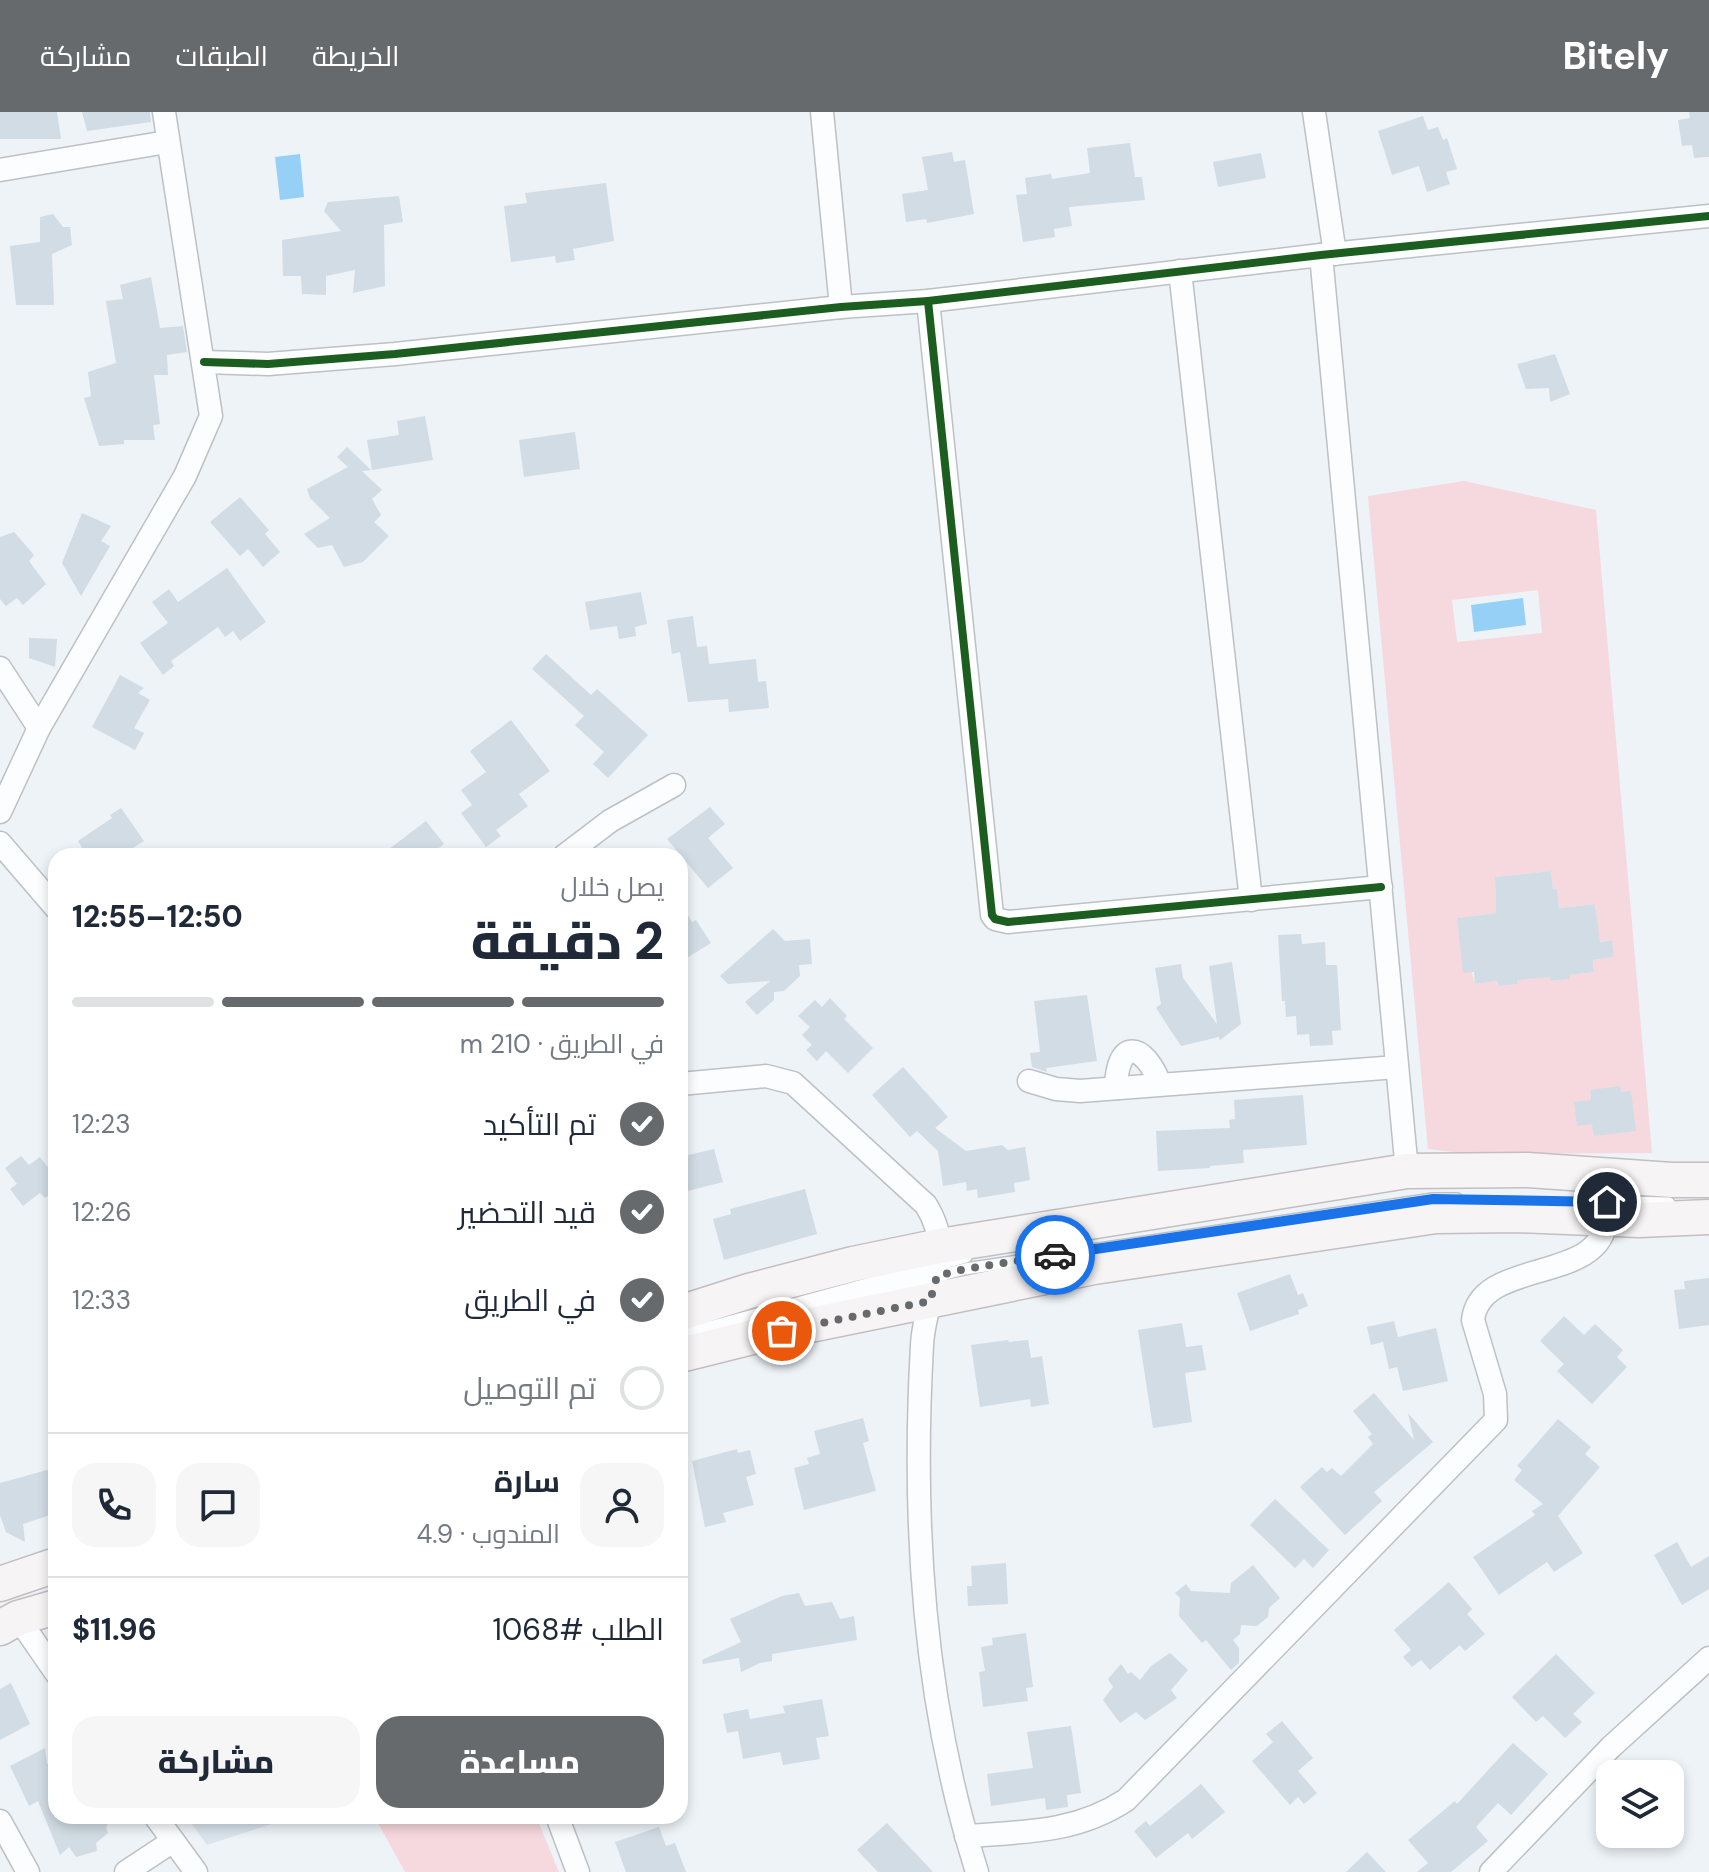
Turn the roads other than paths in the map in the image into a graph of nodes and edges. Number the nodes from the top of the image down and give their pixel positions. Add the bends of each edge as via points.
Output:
1 (164, 112) edge
2 (822, 112) edge
3 (1314, 112) edge
4 (167, 142) junction
5 (0, 170) edge
6 (1709, 216) edge
7 (1328, 255) junction
8 (1180, 271) junction
9 (928, 301) junction
10 (841, 307) junction
11 (204, 362) junction
12 (0, 668) edge
13 (39, 728) junction
14 (674, 785) dead end
15 (0, 812) edge
16 (0, 843) edge
17 (575, 848) edge
18 (1381, 887) junction
19 (48, 899) edge
20 (1251, 900) junction
21 (1397, 1067) junction
22 (1029, 1081) dead end
23 (688, 1083) edge
24 (1160, 1084) junction
25 (1116, 1088) junction
26 (1407, 1171) junction
27 (1709, 1180) edge
28 (1558, 1185) dead end
29 (1709, 1186) edge
30 (1464, 1199) dead end
31 (1571, 1201) dead end
32 (1678, 1203) dead end
33 (1709, 1217) edge
34 (1606, 1219) junction
35 (1040, 1245) dead end
36 (936, 1272) junction
37 (688, 1310) edge
38 (688, 1333) edge
39 (688, 1341) edge
40 (688, 1353) edge
41 (48, 1571) edge
42 (7, 1604) edge
43 (48, 1607) edge
44 (1709, 1658) edge
45 (48, 1662) edge
46 (0, 1821) edge
47 (161, 1824) edge
48 (560, 1824) edge
49 (966, 1836) junction
50 (173, 1841) junction
51 (28, 1872) edge
52 (126, 1872) edge
53 (196, 1872) edge
54 (578, 1872) edge
55 (977, 1872) edge
56 (1491, 1872) edge

1 - 4 street
2 - 10 street
3 - 7 street
4 - 5 street
4 - 11 street
6 - 7 street
7 - 8 street
7 - 18 street
8 - 9 street
8 - 20 street
9 - 10 street
9 - 20 street via 992,915 1008,922
10 - 11 street via 395,354 268,364
11 - 13 street via 211,416 199,448
12 - 13 street
13 - 15 street
14 - 17 street
16 - 19 street
18 - 20 street
18 - 21 street
21 - 24 street
21 - 26 street
22 - 25 street via 1068,1091
23 - 36 street via 766,1076 793,1083 926,1205 936,1222
24 - 25 street
24 - 25 street via 1148,1059 1131,1052 1119,1061
26 - 27 main road via 1528,1170
26 - 36 main road
28 - 29 lane
30 - 36 lane via 1433,1199
31 - 32 lane
33 - 34 main road
34 - 36 main road via 1436,1216 1094,1267
34 - 49 street via 1603,1237 1592,1251 1497,1287 1478,1304 1475,1329 1495,1394 1496,1420 1126,1800 1077,1825
35 - 36 lane via 966,1258
36 - 37 main road via 853,1264
36 - 38 lane
36 - 39 lane
36 - 40 main road via 752,1337
36 - 49 street via 923,1330 919,1404 923,1597 947,1763
41 - 42 main road
42 - 43 main road
42 - 45 street
44 - 56 street via 1611,1747
46 - 51 street
47 - 50 street
48 - 54 street
49 - 55 street
50 - 52 street
50 - 53 street

